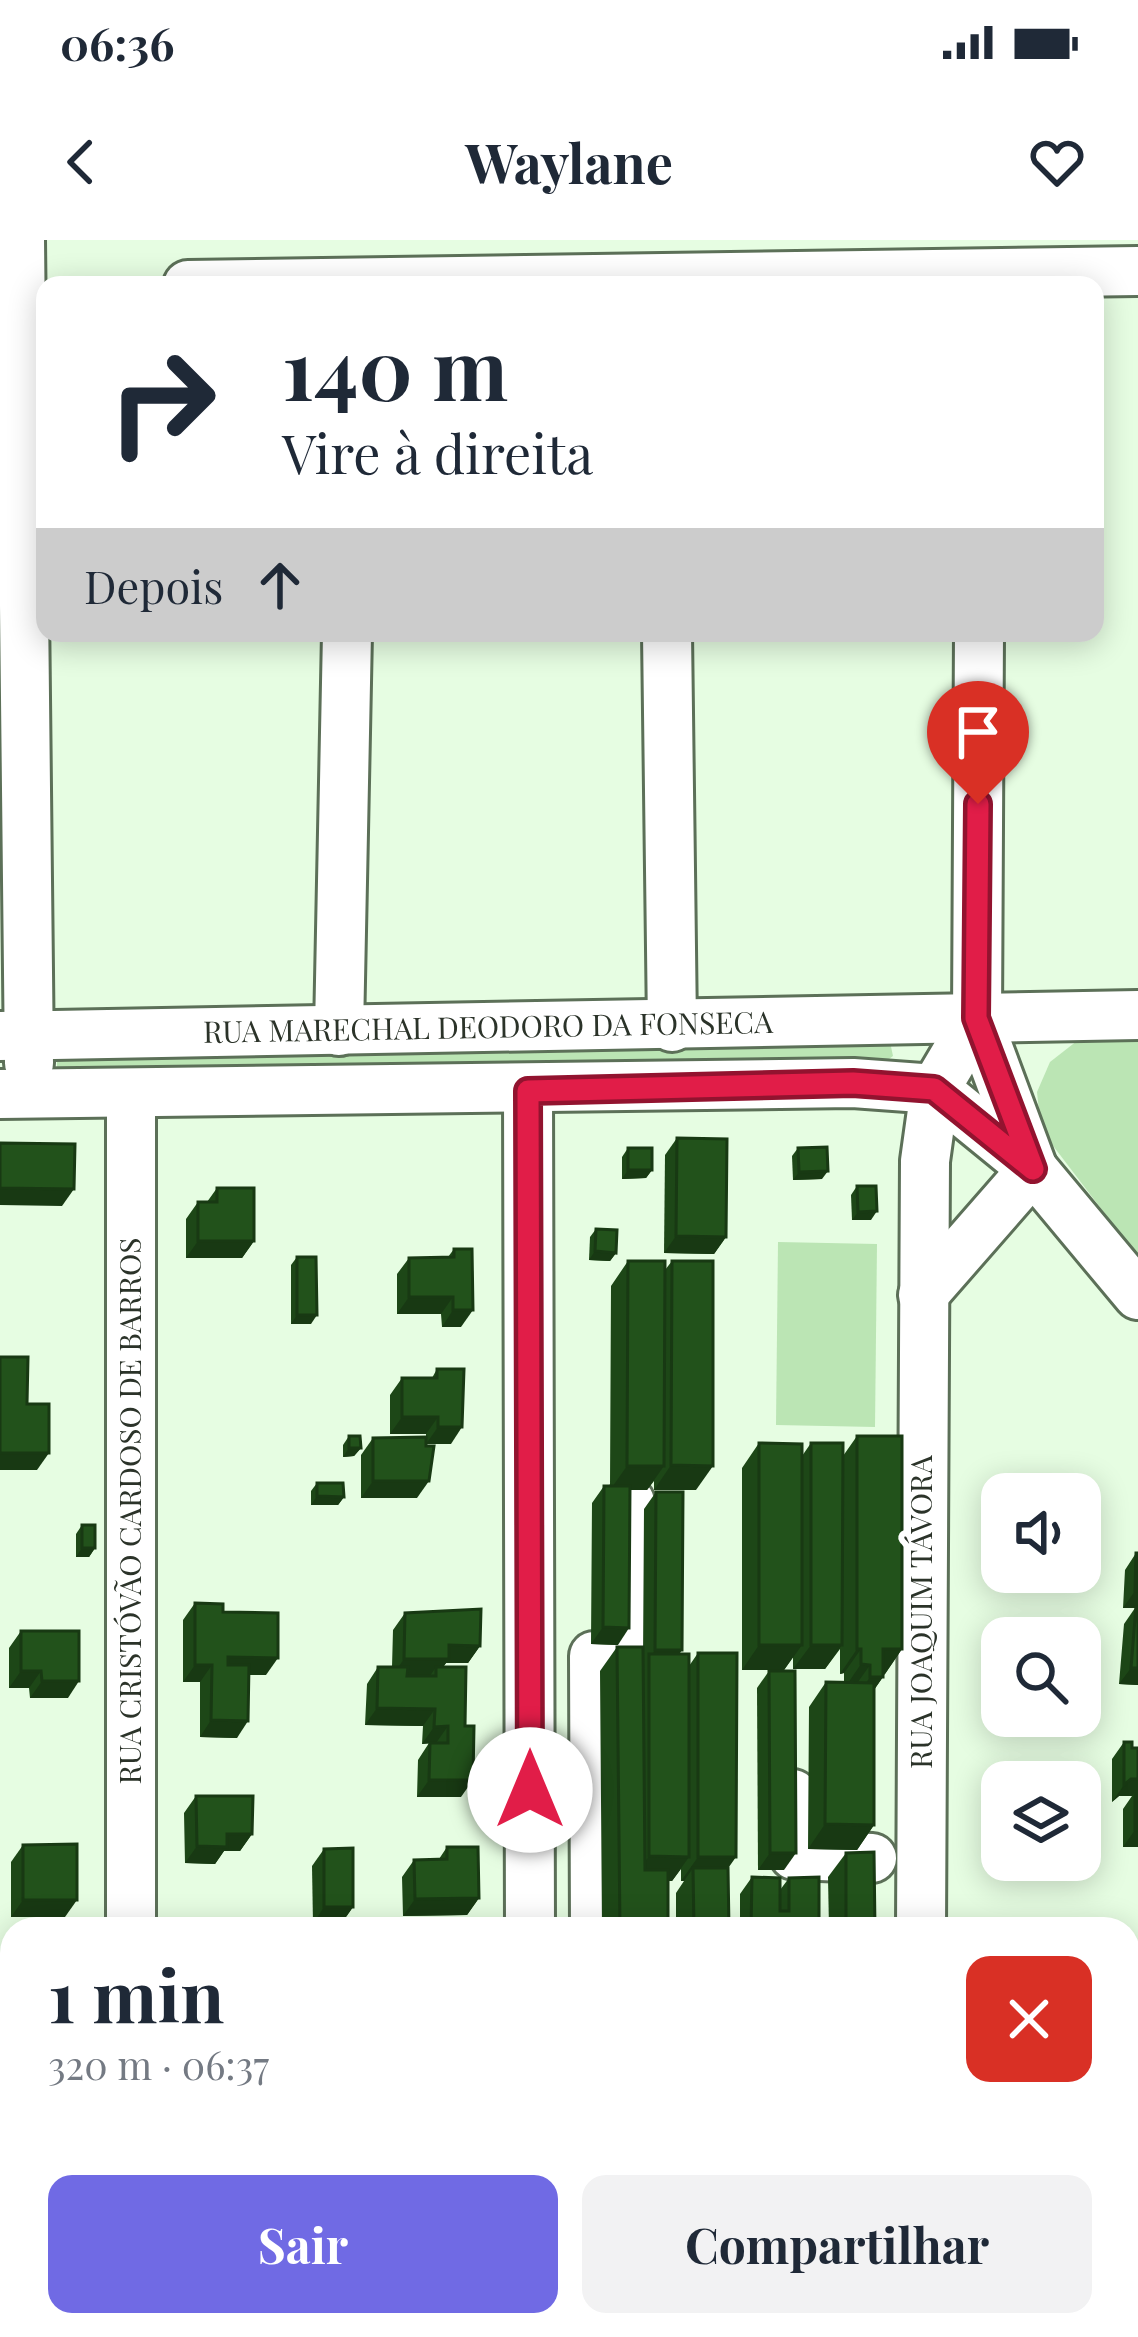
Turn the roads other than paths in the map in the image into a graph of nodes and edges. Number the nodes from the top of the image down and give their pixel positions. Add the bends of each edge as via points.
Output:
1 (20, 240) edge
2 (981, 265) edge
3 (662, 267) edge
4 (354, 269) edge
5 (1138, 271) edge
6 (281, 276) edge
7 (22, 288) edge
8 (347, 642) edge
9 (667, 642) edge
10 (979, 642) edge
11 (1138, 1015) edge
12 (976, 1018) junction
13 (672, 1027) junction
14 (339, 1031) junction
15 (14, 1036) edge
16 (934, 1089) junction
17 (528, 1091) junction
18 (131, 1093) junction
19 (15, 1094) edge
20 (1033, 1169) junction
21 (923, 1294) junction
22 (1138, 1295) edge
23 (630, 1502) edge
24 (793, 1744) edge
25 (872, 1905) edge
26 (130, 1917) edge
27 (530, 1917) edge
28 (595, 1917) edge
29 (921, 1917) edge

1 - 7 street
2 - 3 street
2 - 5 street
3 - 4 street
4 - 6 street
7 - 15 street
8 - 14 street
9 - 13 street
10 - 12 street
11 - 12 street, RUA MARECHAL DEODORO DA FONSECA
12 - 13 street, RUA MARECHAL DEODORO DA FONSECA
12 - 16 street, RUA JOAQUIM TÁVORA
12 - 20 street
13 - 14 street, RUA MARECHAL DEODORO DA FONSECA
14 - 15 street, RUA MARECHAL DEODORO DA FONSECA
15 - 19 street
16 - 17 street via 853,1083
16 - 20 street
16 - 21 street, RUA JOAQUIM TÁVORA
17 - 18 street
17 - 27 street
18 - 19 street
18 - 26 street, RUA CRISTÓVÃO CARDOSO DE BARROS
20 - 21 street
20 - 22 street
21 - 29 street, RUA JOAQUIM TÁVORA
23 - 28 street via 630,1655 594,1657
24 - 25 street via 794,1855 872,1836

